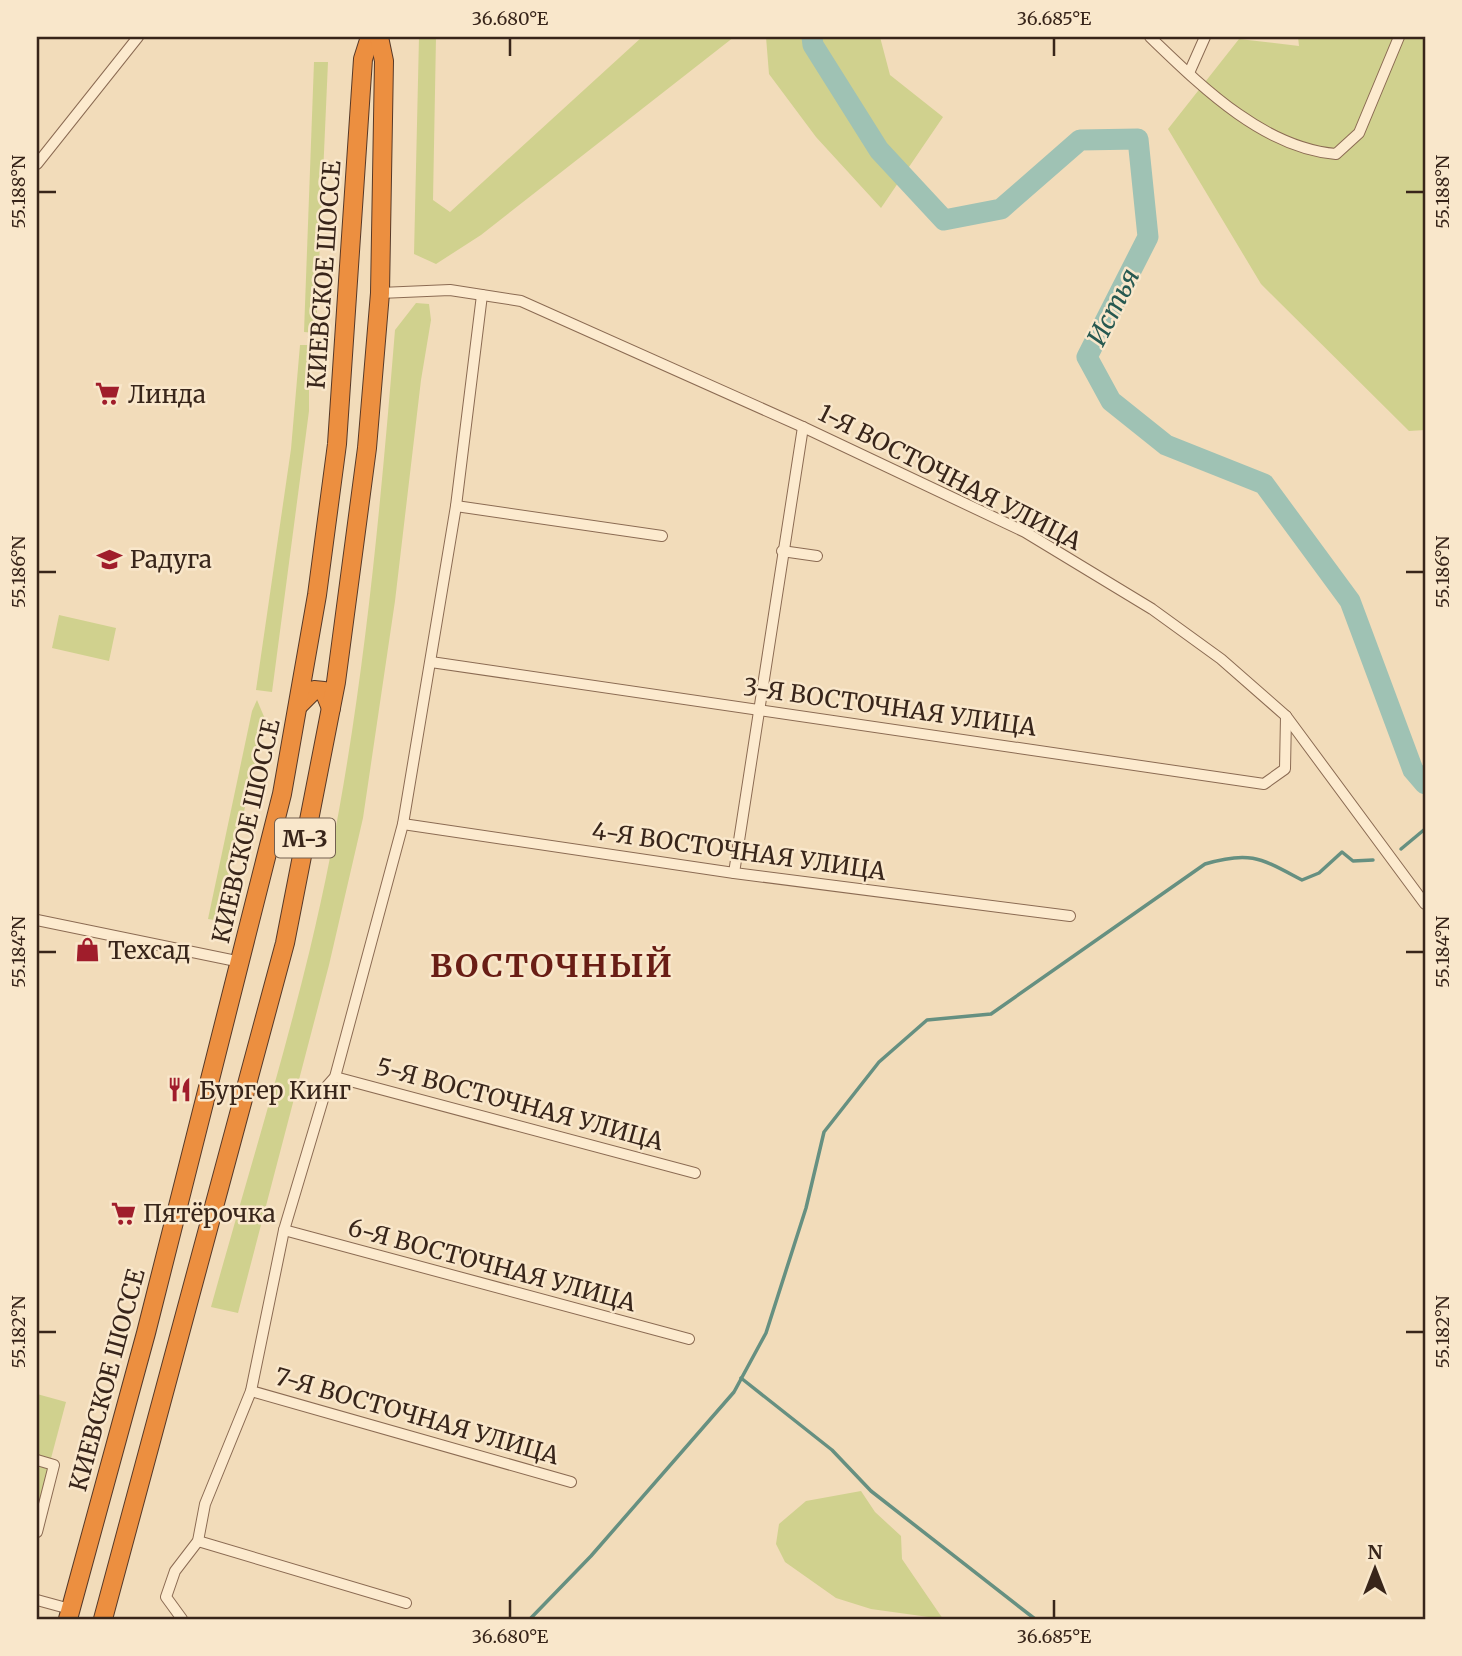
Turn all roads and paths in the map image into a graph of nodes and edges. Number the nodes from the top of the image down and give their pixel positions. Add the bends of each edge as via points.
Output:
1 (138, 37) edge
2 (370, 37) edge
3 (379, 37) edge
4 (1150, 37) edge
5 (1205, 37) edge
6 (1399, 37) edge
7 (1189, 73) junction
8 (37, 164) edge
9 (380, 293) junction
10 (482, 295) junction
11 (803, 427) junction
12 (456, 506) junction
13 (662, 536) dead end
14 (782, 551) junction
15 (817, 556) dead end
16 (431, 662) junction
17 (299, 705) junction
18 (331, 708) junction
19 (759, 709) junction
20 (1286, 716) junction
21 (403, 824) junction
22 (734, 873) junction
23 (1425, 904) edge
24 (1070, 916) dead end
25 (37, 920) edge
26 (242, 962) junction
27 (335, 1077) junction
28 (695, 1173) dead end
29 (284, 1230) junction
30 (689, 1339) dead end
31 (251, 1391) junction
32 (37, 1460) edge
33 (571, 1482) dead end
34 (37, 1532) edge
35 (198, 1541) junction
36 (37, 1600) edge
37 (406, 1603) dead end
38 (69, 1614) edge
39 (103, 1619) edge
40 (182, 1619) edge

1 - 8 street
2 - 17 highway, КИЕВСКОЕ ШОССЕ / М-3 via 363,59 337,444
3 - 9 highway, КИЕВСКОЕ ШОССЕ / М-3 via 384,61
4 - 7 street
5 - 7 street
6 - 7 street via 1359,133 1336,154 1292,146 1232,109
9 - 10 street, 1-Я ВОСТОЧНАЯ УЛИЦА via 450,290
9 - 18 highway, КИЕВСКОЕ ШОССЕ / М-3 via 368,449
10 - 11 street, 1-Я ВОСТОЧНАЯ УЛИЦА via 521,301
10 - 12 street
11 - 14 street
11 - 20 street, 1-Я ВОСТОЧНАЯ УЛИЦА via 1025,532 1152,609 1221,659
12 - 13 street
12 - 16 street
14 - 15 street
14 - 19 street
16 - 19 street, 3-Я ВОСТОЧНАЯ УЛИЦА
16 - 21 street
17 - 18 highway via 314,690 324,691
17 - 26 highway, КИЕВСКОЕ ШОССЕ / М-3
18 - 39 highway, КИЕВСКОЕ ШОССЕ / М-3 via 285,943
19 - 20 street, 3-Я ВОСТОЧНАЯ УЛИЦА via 1264,784 1285,769
19 - 22 street
20 - 23 street, 1-Я ВОСТОЧНАЯ УЛИЦА
21 - 22 street, 4-Я ВОСТОЧНАЯ УЛИЦА
21 - 27 street
22 - 24 street, 4-Я ВОСТОЧНАЯ УЛИЦА
25 - 26 street
26 - 38 highway, КИЕВСКОЕ ШОССЕ / М-3
27 - 28 street, 5-Я ВОСТОЧНАЯ УЛИЦА
27 - 29 street via 327,1086
29 - 30 street, 6-Я ВОСТОЧНАЯ УЛИЦА
29 - 31 street
31 - 33 street, 7-Я ВОСТОЧНАЯ УЛИЦА
31 - 35 street via 205,1504
32 - 34 street via 54,1465
35 - 37 street
35 - 40 street via 175,1571 166,1597
36 - 38 street

